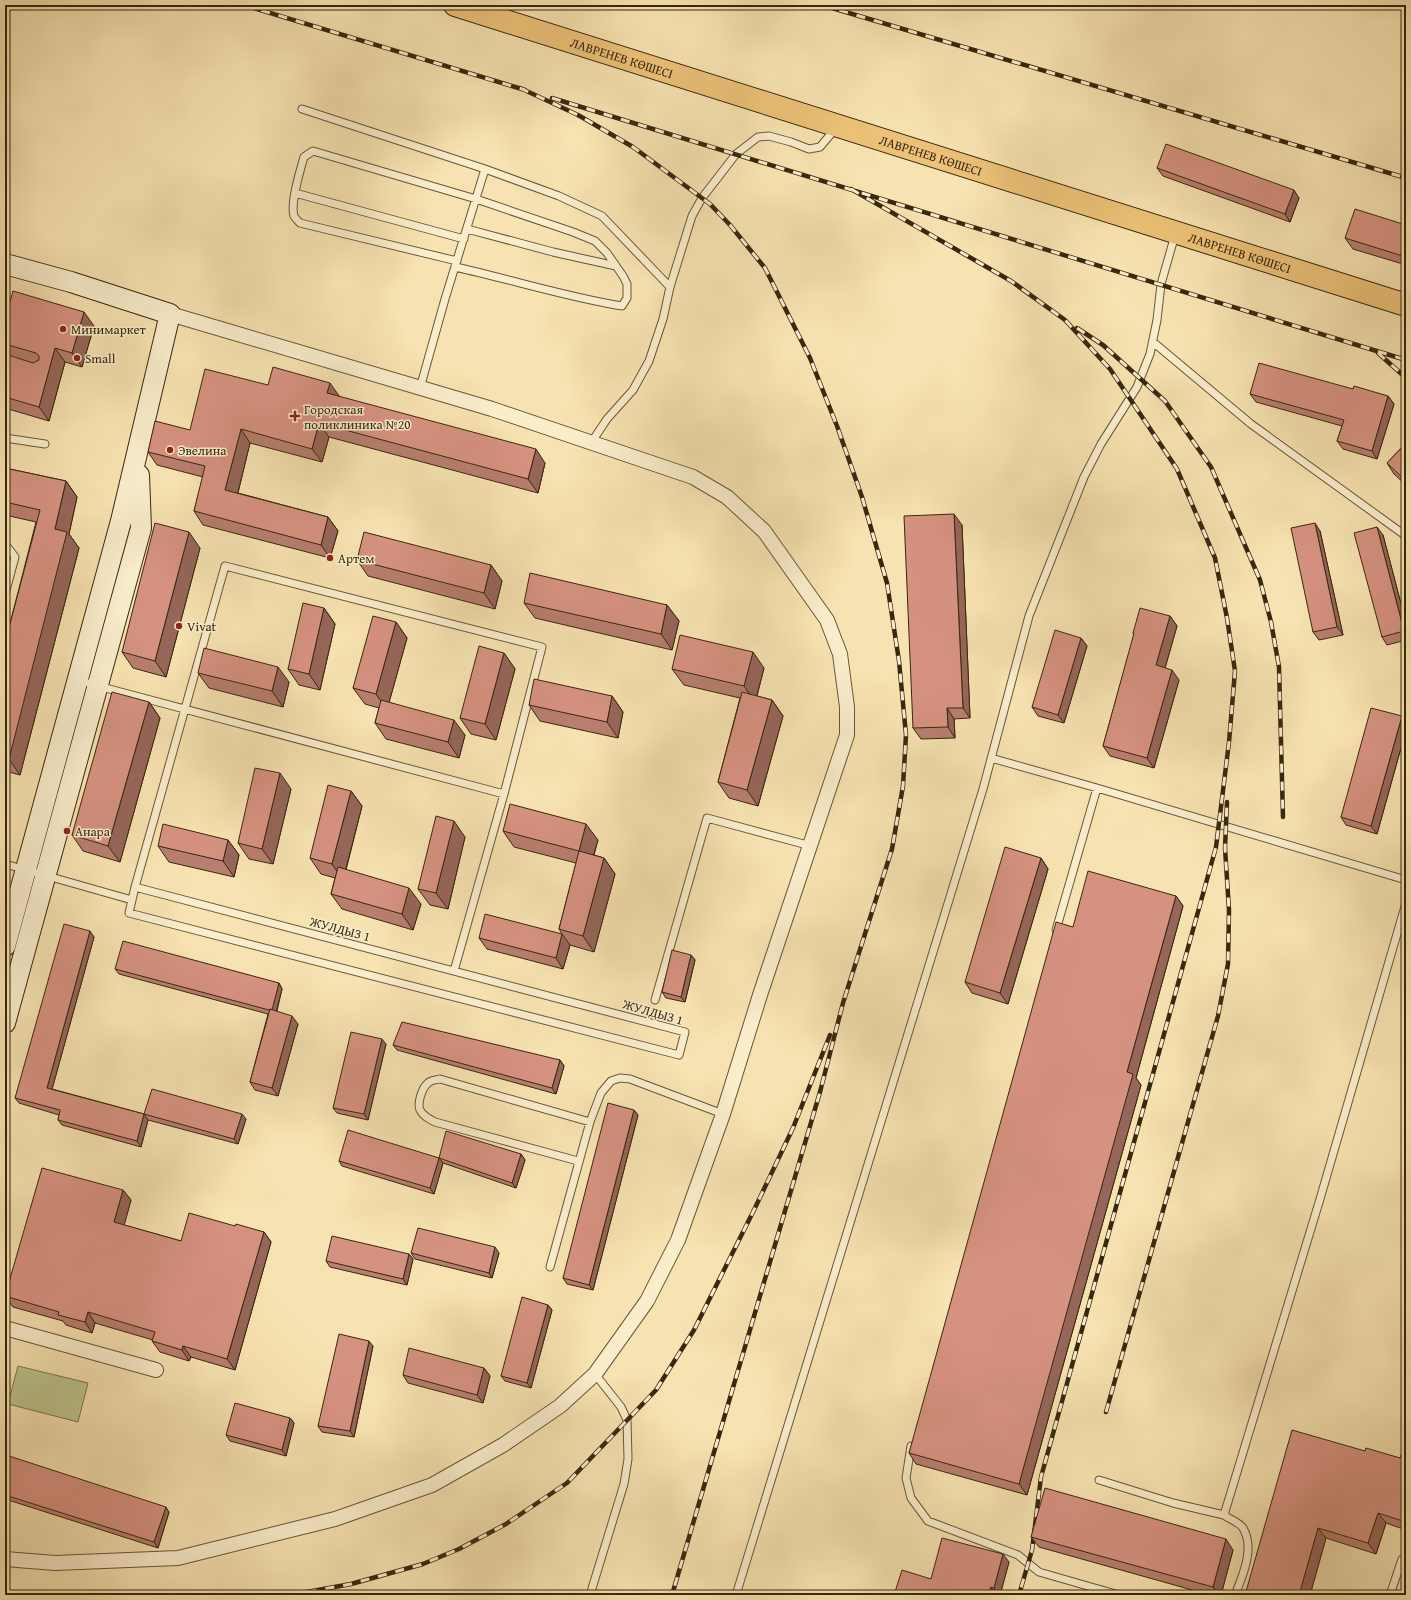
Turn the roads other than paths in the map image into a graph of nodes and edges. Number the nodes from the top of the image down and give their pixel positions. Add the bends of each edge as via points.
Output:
1 (455, 5) edge
2 (302, 108) dead end
3 (838, 126) junction
4 (485, 169) junction
5 (296, 193) junction
6 (476, 199) junction
7 (467, 229) junction
8 (1176, 231) junction
9 (464, 239) junction
10 (5, 264) edge
11 (456, 264) junction
12 (616, 266) junction
13 (670, 287) junction
14 (1406, 305) edge
15 (170, 314) junction
16 (1152, 342) junction
17 (420, 388) junction
18 (5, 438) edge
19 (591, 443) junction
20 (45, 444) dead end
21 (138, 449) junction
22 (1406, 536) edge
23 (5, 544) edge
24 (5, 594) edge
25 (78, 680) junction
26 (98, 686) junction
27 (185, 710) junction
28 (991, 758) junction
29 (1097, 788) junction
30 (504, 794) junction
31 (811, 846) junction
32 (5, 864) edge
33 (26, 870) junction
34 (46, 876) junction
35 (1406, 880) edge
36 (136, 887) junction
37 (24, 897) edge
38 (132, 900) junction
39 (1406, 903) edge
40 (1055, 934) edge
41 (5, 946) edge
42 (454, 971) junction
43 (655, 1000) dead end
44 (5, 1024) edge
45 (723, 1114) junction
46 (590, 1122) junction
47 (578, 1161) junction
48 (550, 1267) dead end
49 (5, 1328) edge
50 (156, 1370) dead end
51 (595, 1374) junction
52 (912, 1441) edge
53 (1099, 1480) dead end
54 (1224, 1515) junction
55 (5, 1559) edge
56 (1402, 1559) dead end
57 (590, 1595) edge
58 (736, 1595) edge
59 (1119, 1595) edge
60 (1235, 1595) edge
61 (1390, 1595) edge

1 - 3 main road, ЛАВРЕНЕВ КӨШЕСІ
2 - 4 lane
3 - 8 main road, ЛАВРЕНЕВ КӨШЕСІ
3 - 13 lane via 820,147 809,150 769,136 758,138 736,154 702,198 692,216
4 - 6 lane
4 - 13 lane via 559,196 602,216
5 - 6 lane via 304,157 313,151
5 - 9 lane
5 - 11 lane via 294,216 300,223
6 - 7 lane
6 - 12 lane via 595,241
7 - 9 lane
7 - 12 lane
8 - 14 main road, ЛАВРЕНЕВ КӨШЕСІ
8 - 16 lane via 1161,284
9 - 11 lane
10 - 15 street
11 - 12 lane via 503,278 622,306 627,298 628,284
11 - 17 lane
13 - 19 lane via 649,362 633,390 607,419
15 - 17 street
15 - 21 street
16 - 22 lane via 1251,424
16 - 28 lane via 1150,354 1136,387 1084,477 1029,616
17 - 19 street via 492,409
18 - 20 lane
19 - 31 street via 693,477 727,497 764,531 827,620 840,654 847,707 847,734
21 - 25 street
21 - 26 street via 141,528
23 - 24 lane via 15,557
25 - 26 lane
25 - 33 street
26 - 27 lane
26 - 34 street
27 - 30 lane
27 - 30 lane via 225,566 542,647
27 - 36 lane
28 - 29 lane
28 - 58 lane
29 - 35 lane
29 - 40 lane
30 - 42 lane
31 - 43 lane via 708,818
31 - 45 street
32 - 33 lane
33 - 34 lane
33 - 37 street
34 - 37 street
34 - 38 lane
36 - 38 lane
36 - 42 lane, ЖУЛДЫЗ 1
37 - 41 street
37 - 44 street
38 - 42 lane, ЖУЛДЫЗ 1 via 129,913 679,1055 685,1032
39 - 54 lane
45 - 46 lane via 630,1079 620,1078 611,1081 601,1094
45 - 51 street via 678,1240 647,1301
46 - 47 lane
46 - 47 lane via 440,1079 426,1084 419,1103 420,1110 435,1122
47 - 48 lane
49 - 50 street
51 - 55 street via 560,1406 477,1460 432,1485 335,1519 178,1558 55,1563
51 - 57 lane via 621,1407 627,1420 628,1459 624,1484
52 - 59 lane via 906,1478 911,1498 928,1521 1018,1555 1040,1572
53 - 54 lane via 1173,1503
54 - 60 lane via 1242,1526 1248,1542 1245,1570
56 - 61 lane

